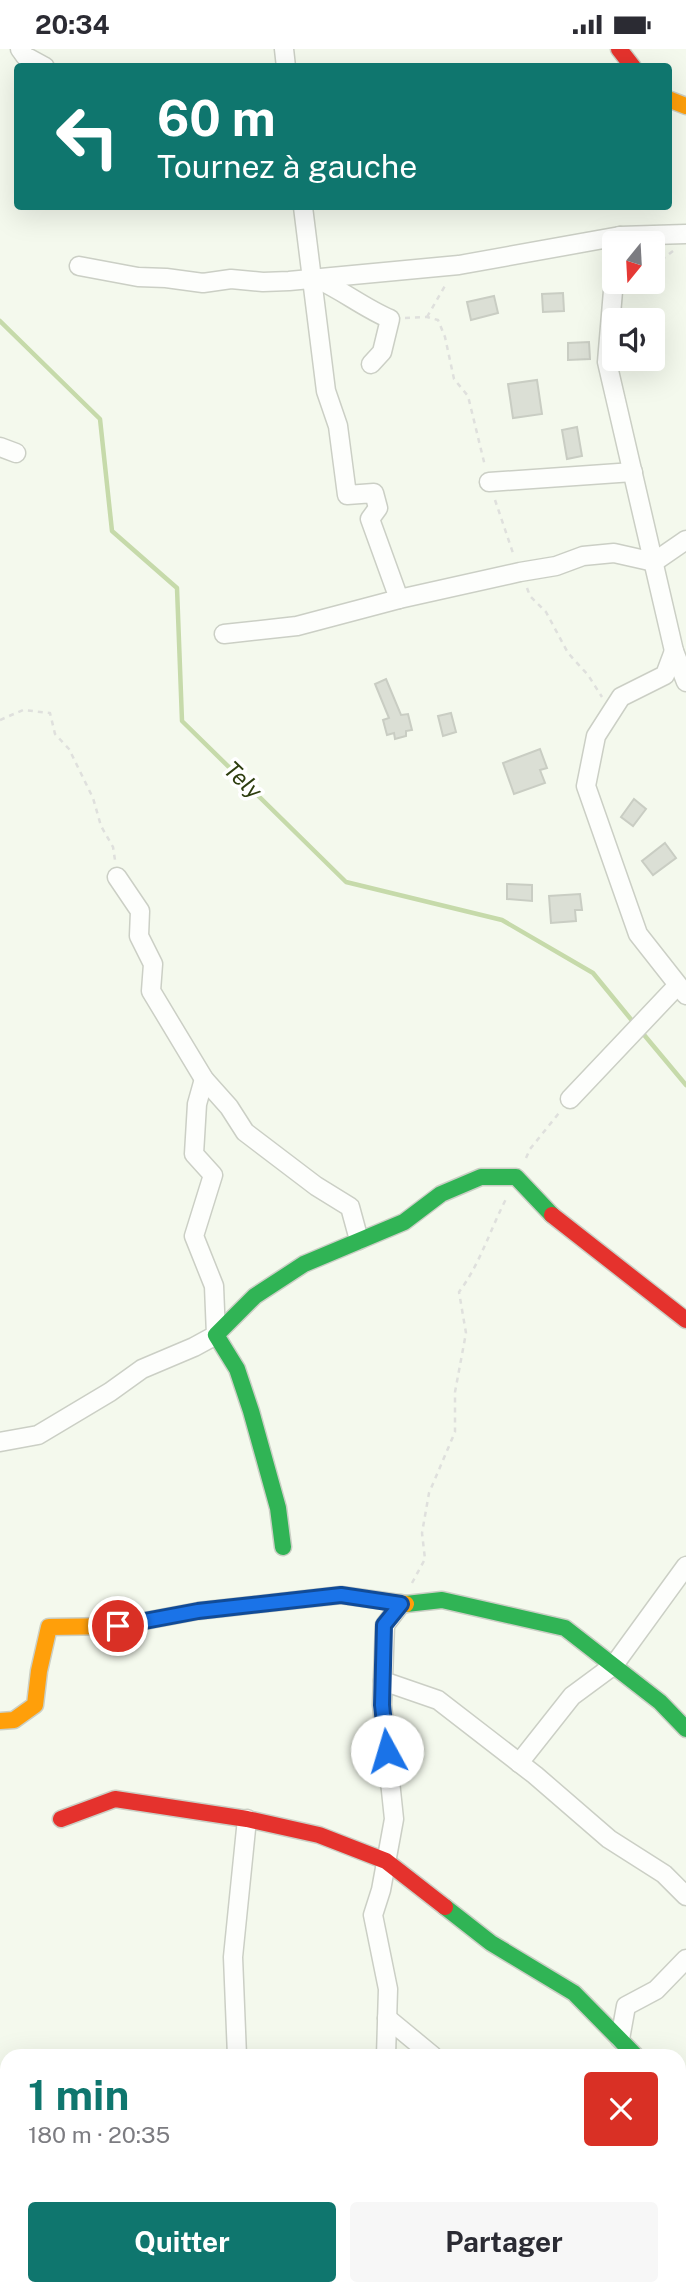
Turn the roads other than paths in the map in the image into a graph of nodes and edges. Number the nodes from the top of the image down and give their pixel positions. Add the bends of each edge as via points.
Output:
1 (20, 49) edge
2 (619, 49) edge
3 (38, 63) edge
4 (630, 63) edge
5 (303, 210) edge
6 (602, 243) edge
7 (79, 266) dead end
8 (312, 277) junction
9 (613, 294) edge
10 (371, 364) dead end
11 (633, 472) junction
12 (489, 482) road end
13 (686, 540) edge
14 (654, 562) junction
15 (398, 599) junction
16 (224, 634) dead end
17 (674, 651) junction
18 (686, 682) edge
19 (117, 877) road end
20 (682, 991) edge
21 (204, 1079) junction
22 (570, 1099) road end
23 (359, 1240) junction
24 (686, 1320) edge
25 (216, 1335) junction
26 (0, 1442) edge
27 (283, 1547) dead end
28 (686, 1566) edge
29 (401, 1604) junction
30 (614, 1665) junction
31 (383, 1681) junction
32 (0, 1721) edge
33 (686, 1729) edge
34 (519, 1763) junction
35 (61, 1819) dead end
36 (247, 1819) junction
37 (386, 1861) junction
38 (686, 1896) edge
39 (686, 1959) edge
40 (387, 2018) junction
41 (620, 2039) junction
42 (237, 2049) edge
43 (386, 2049) edge
44 (425, 2049) edge
45 (629, 2049) edge

1 - 3 street
2 - 4 street
5 - 8 street
6 - 8 street via 459,265
7 - 8 street via 203,283
8 - 10 street via 390,319 382,352
8 - 15 street via 326,391 338,426 347,495 374,493 378,508 370,519
9 - 11 street via 607,362
11 - 12 street
11 - 14 street
13 - 14 street
14 - 15 street via 614,552 583,556 556,566
14 - 17 street
15 - 16 street via 297,626
17 - 18 street
17 - 20 street via 665,675 621,697 596,736 586,786 638,935
19 - 21 street via 140,911 139,936 153,964 151,991
20 - 22 street
21 - 23 street via 245,1132 350,1207
21 - 25 street via 197,1104 194,1154 213,1175 194,1236 214,1286
23 - 24 street via 404,1222 441,1194 471,1181 516,1177 549,1212
23 - 25 street via 304,1264 256,1296
25 - 26 street via 142,1369 38,1435
25 - 27 street via 237,1369 251,1411 278,1508
28 - 30 street
29 - 30 street via 442,1600 565,1628
29 - 31 street via 384,1625
29 - 32 street via 341,1595 198,1611 118,1626 49,1627 35,1705 14,1720
30 - 33 street
30 - 34 street via 572,1696
31 - 34 street via 438,1700
31 - 37 street via 394,1819
34 - 38 street via 608,1839 664,1874
35 - 36 street via 115,1798
36 - 37 street via 319,1835
36 - 42 street via 233,1957
37 - 40 street via 373,1915 388,1989
37 - 41 street via 491,1943 574,1993
39 - 41 street via 656,1990 626,2006
40 - 43 street
40 - 44 street
41 - 45 street

